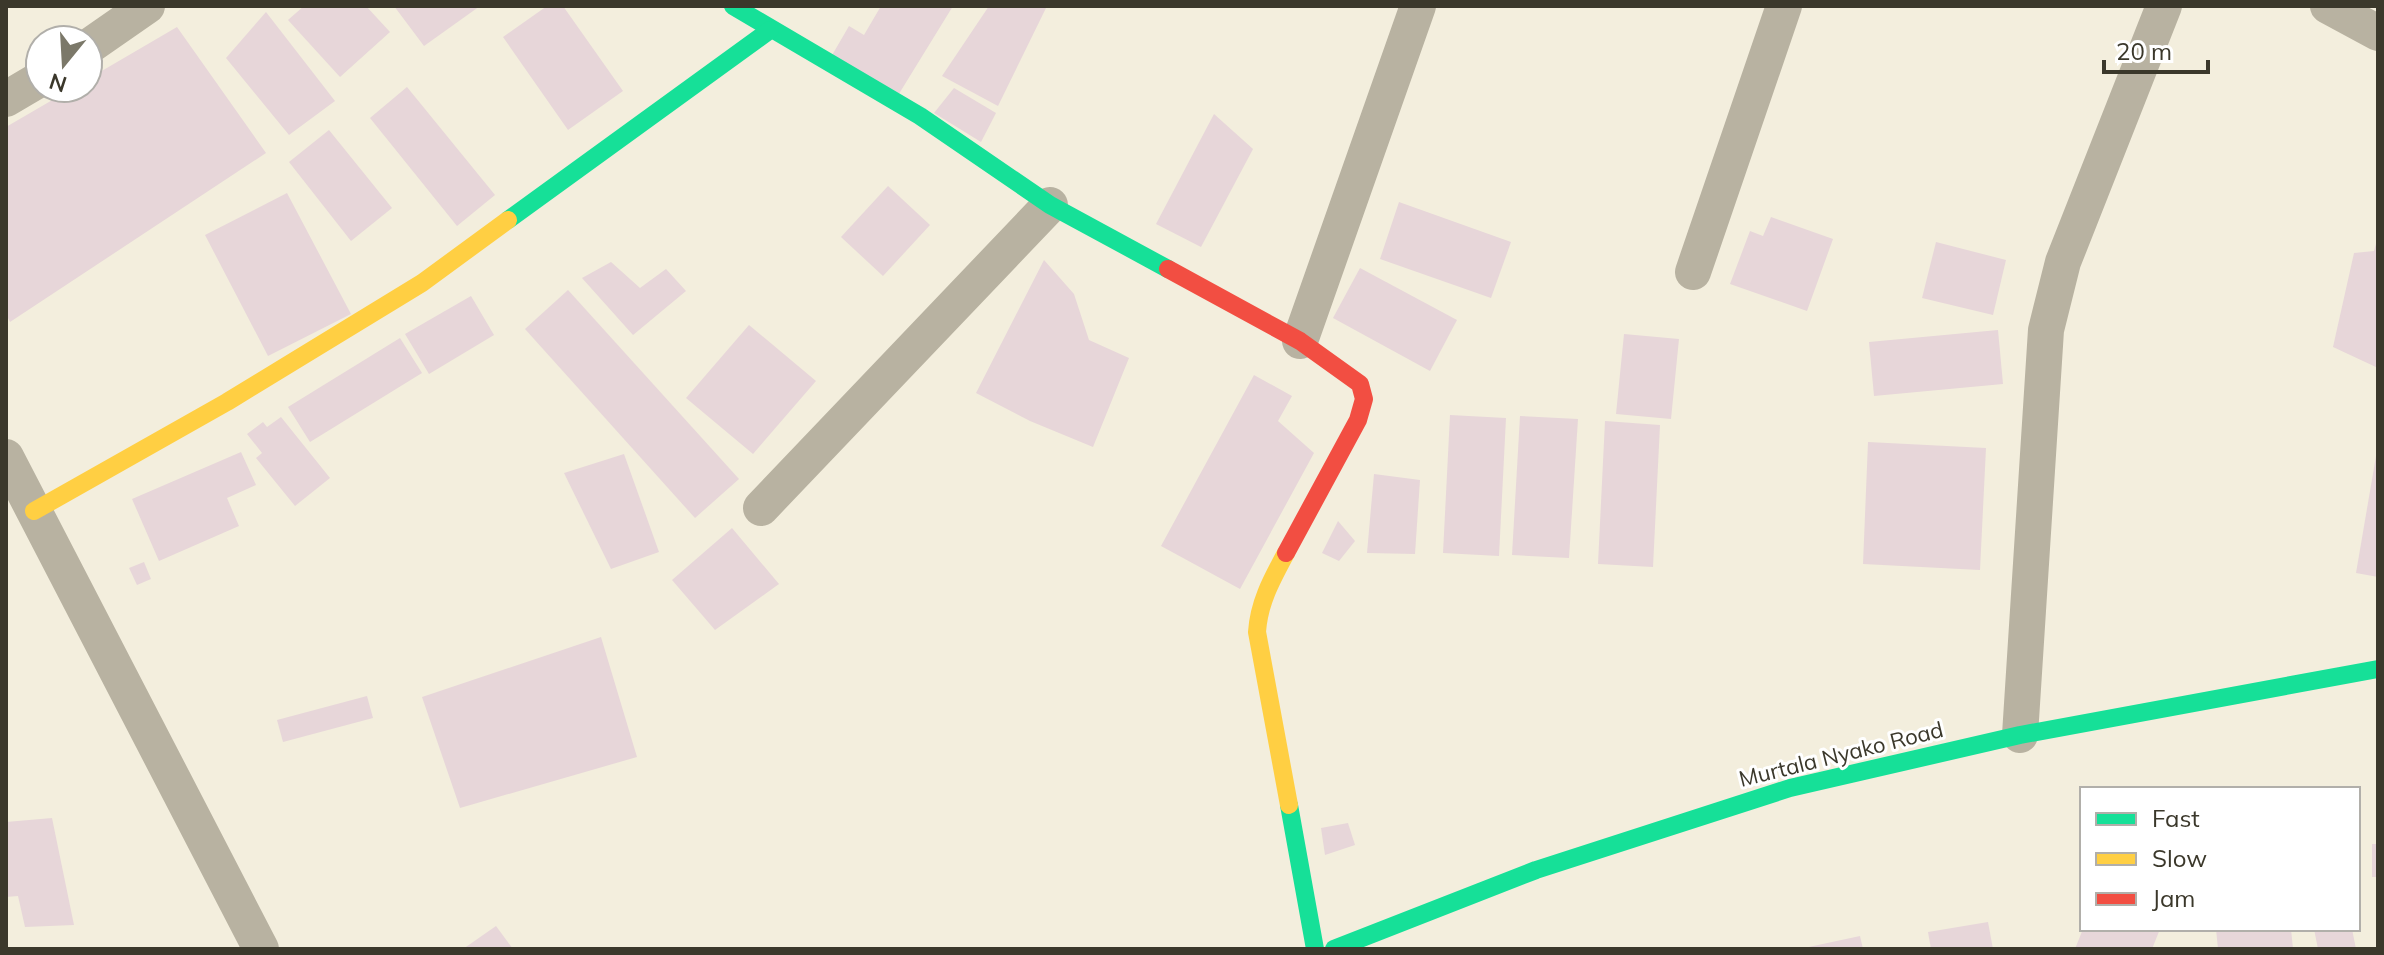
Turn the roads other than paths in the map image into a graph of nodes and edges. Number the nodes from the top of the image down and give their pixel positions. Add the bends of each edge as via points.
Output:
1 (147, 6) edge
2 (733, 6) edge
3 (1418, 6) edge
4 (1784, 6) edge
5 (2164, 6) edge
6 (2328, 6) edge
7 (770, 30) junction
8 (2378, 33) edge
9 (104, 36) edge
10 (24, 88) edge
11 (6, 99) edge
12 (1050, 205) junction
13 (1693, 272) dead end
14 (1300, 341) junction
15 (6, 457) edge
16 (761, 508) dead end
17 (34, 511) junction
18 (2378, 669) edge
19 (2020, 735) junction
20 (261, 949) edge
21 (1315, 949) edge
22 (1334, 949) edge

1 - 9 street
2 - 7 street
3 - 14 street
4 - 13 street
5 - 19 street via 2063,262 2046,330
6 - 8 street
7 - 12 street via 920,116
7 - 17 street via 422,283
10 - 11 street
12 - 14 street
12 - 16 street
14 - 21 street via 1360,384 1364,399 1258,615
15 - 17 street
17 - 20 street
18 - 19 street, Murtala Nyako Road
19 - 22 street, Murtala Nyako Road via 1790,788 1536,870

